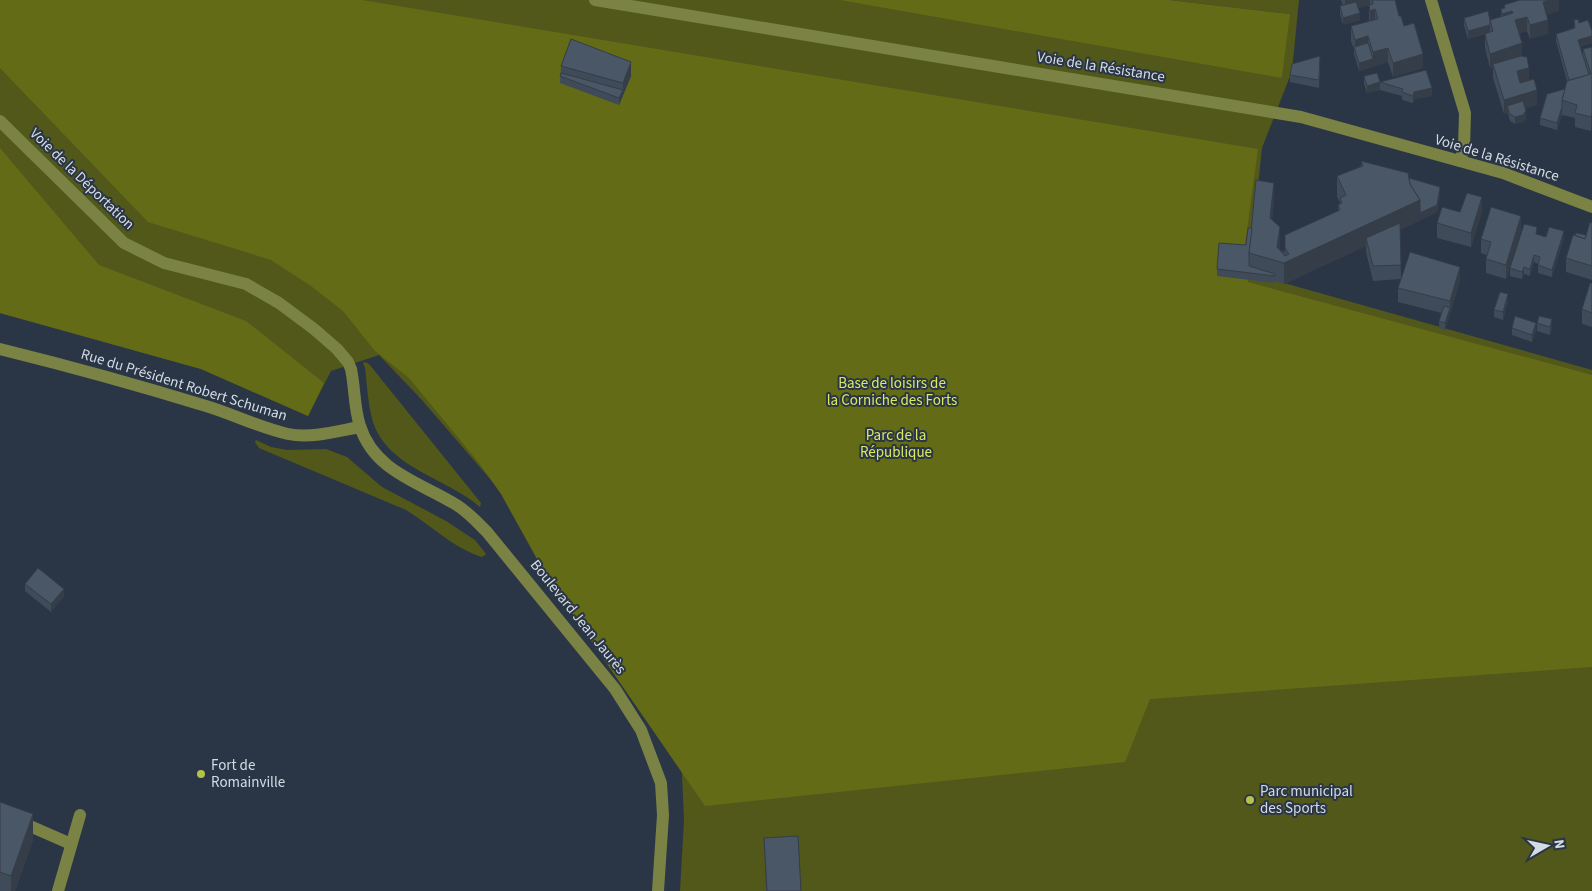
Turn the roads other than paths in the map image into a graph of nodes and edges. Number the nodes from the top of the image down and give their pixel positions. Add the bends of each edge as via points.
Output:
1 (595, 0) edge
2 (1432, 0) edge
3 (0, 121) edge
4 (1460, 161) junction
5 (1592, 207) edge
6 (0, 349) edge
7 (360, 427) junction
8 (0, 814) edge
9 (80, 815) dead end
10 (71, 844) junction
11 (58, 891) edge
12 (658, 891) edge

1 - 4 street, Voie de la Résistance via 1301,117
2 - 4 street via 1465,113 1464,148
3 - 7 street, Voie de la Déportation via 124,243 164,263 246,284 314,329 348,362
4 - 5 street, Voie de la Résistance via 1504,173
6 - 7 street, Rue du Président Robert Schuman via 158,391 289,434 306,435
7 - 12 street, Boulevard Jean Jaurès via 369,447 384,464 456,504 482,527 615,688 641,730 661,783 663,815
8 - 10 street
9 - 10 street
10 - 11 street

